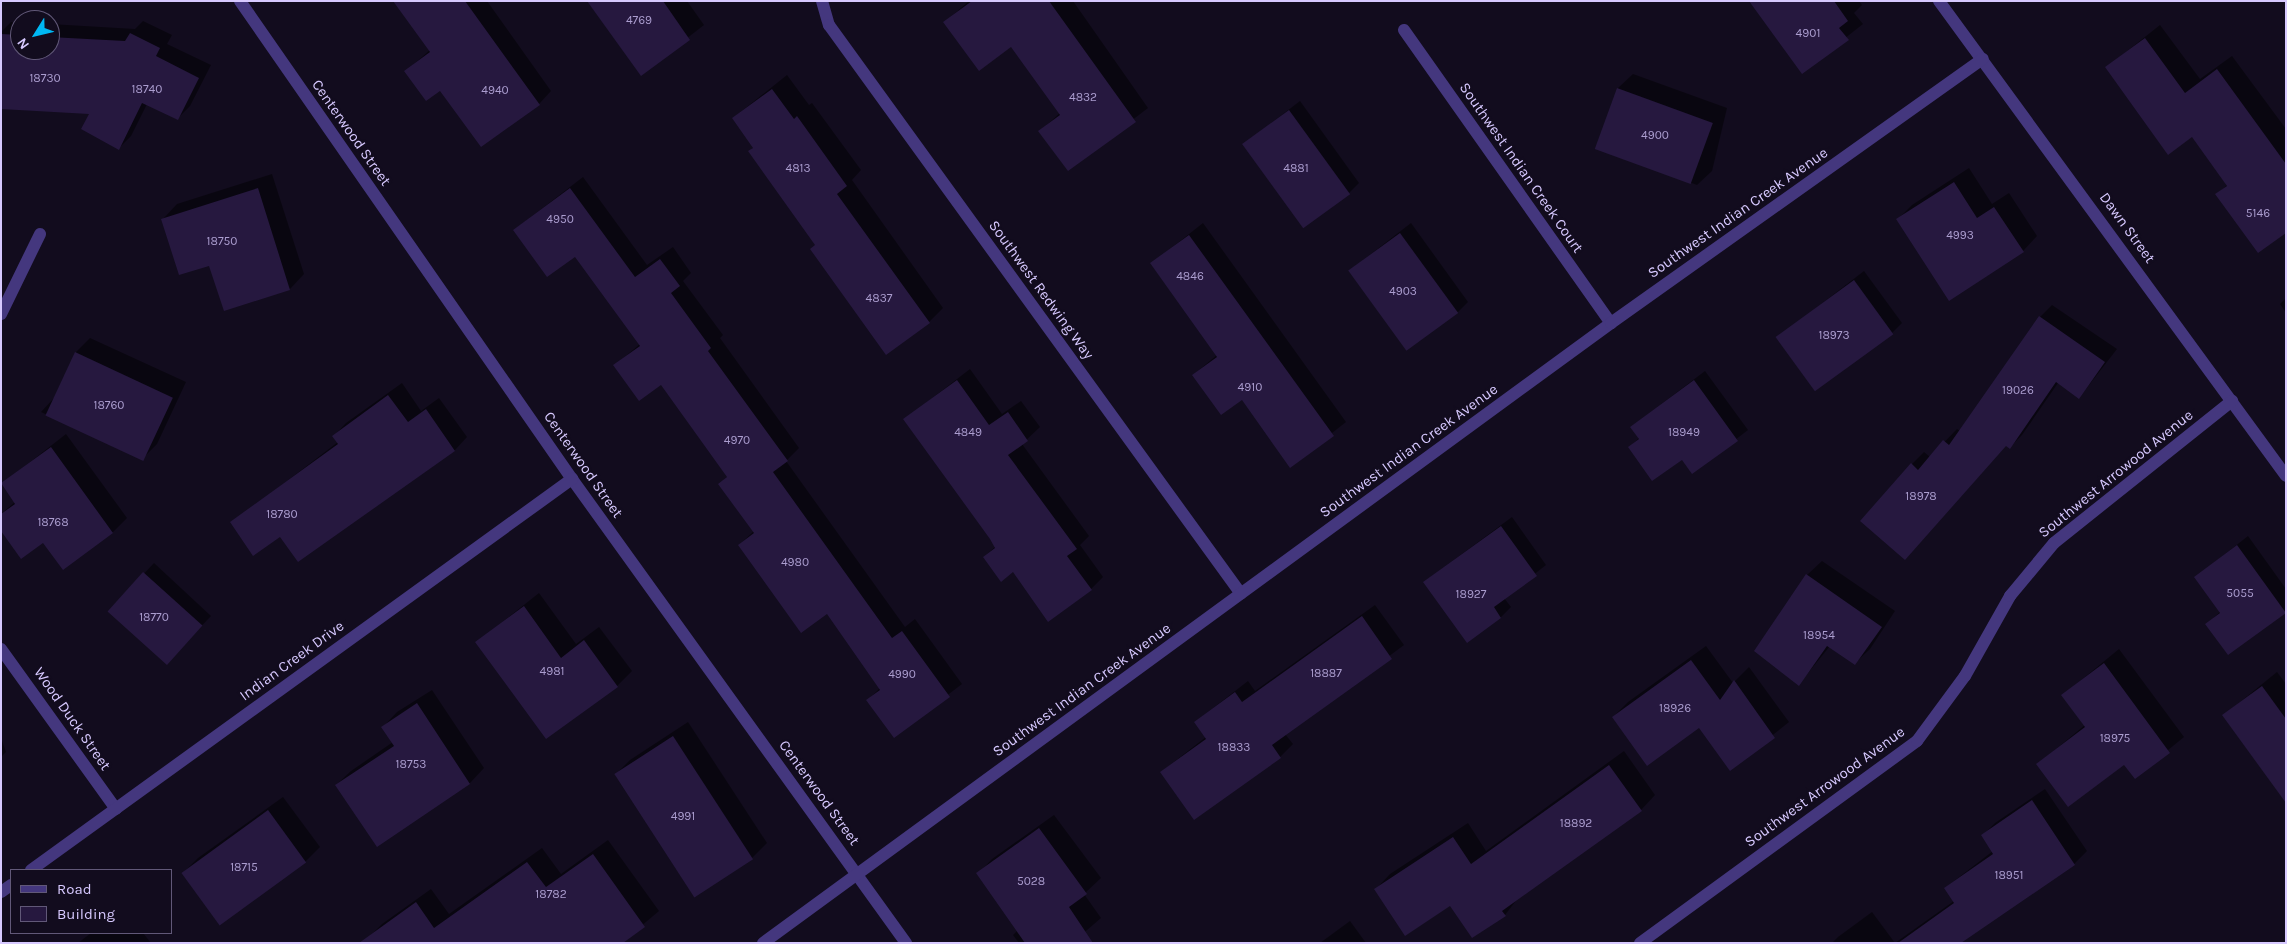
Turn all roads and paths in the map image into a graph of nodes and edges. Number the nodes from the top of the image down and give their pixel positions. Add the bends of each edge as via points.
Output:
1 (240, 1) edge
2 (822, 1) edge
3 (1939, 1) edge
4 (1404, 30) dead end
5 (1983, 58) junction
6 (40, 234) dead end
7 (1, 314) edge
8 (1611, 323) junction
9 (2232, 401) junction
10 (2286, 476) edge
11 (572, 479) junction
12 (1241, 594) junction
13 (1, 649) edge
14 (116, 809) junction
15 (32, 869) edge
16 (859, 876) junction
17 (763, 943) edge
18 (906, 943) edge
19 (1640, 943) edge

1 - 11 street, Centerwood Street
2 - 12 street, Southwest Redwing Way via 829,25
3 - 5 street, Dawn Street
4 - 8 street, Southwest Indian Creek Court
5 - 8 street, Southwest Indian Creek Avenue
5 - 9 street, Dawn Street
6 - 7 street
8 - 12 street, Southwest Indian Creek Avenue
9 - 10 street, Dawn Street
9 - 19 street, Southwest Arrowood Avenue via 2054,542 2010,596 1965,676 1917,741
11 - 14 street, Indian Creek Drive
11 - 16 street, Centerwood Street
12 - 16 street, Southwest Indian Creek Avenue
13 - 14 street, Wood Duck Street
14 - 15 street, Indian Creek Drive
16 - 17 street, Southwest Indian Creek Avenue
16 - 18 street, Centerwood Street

